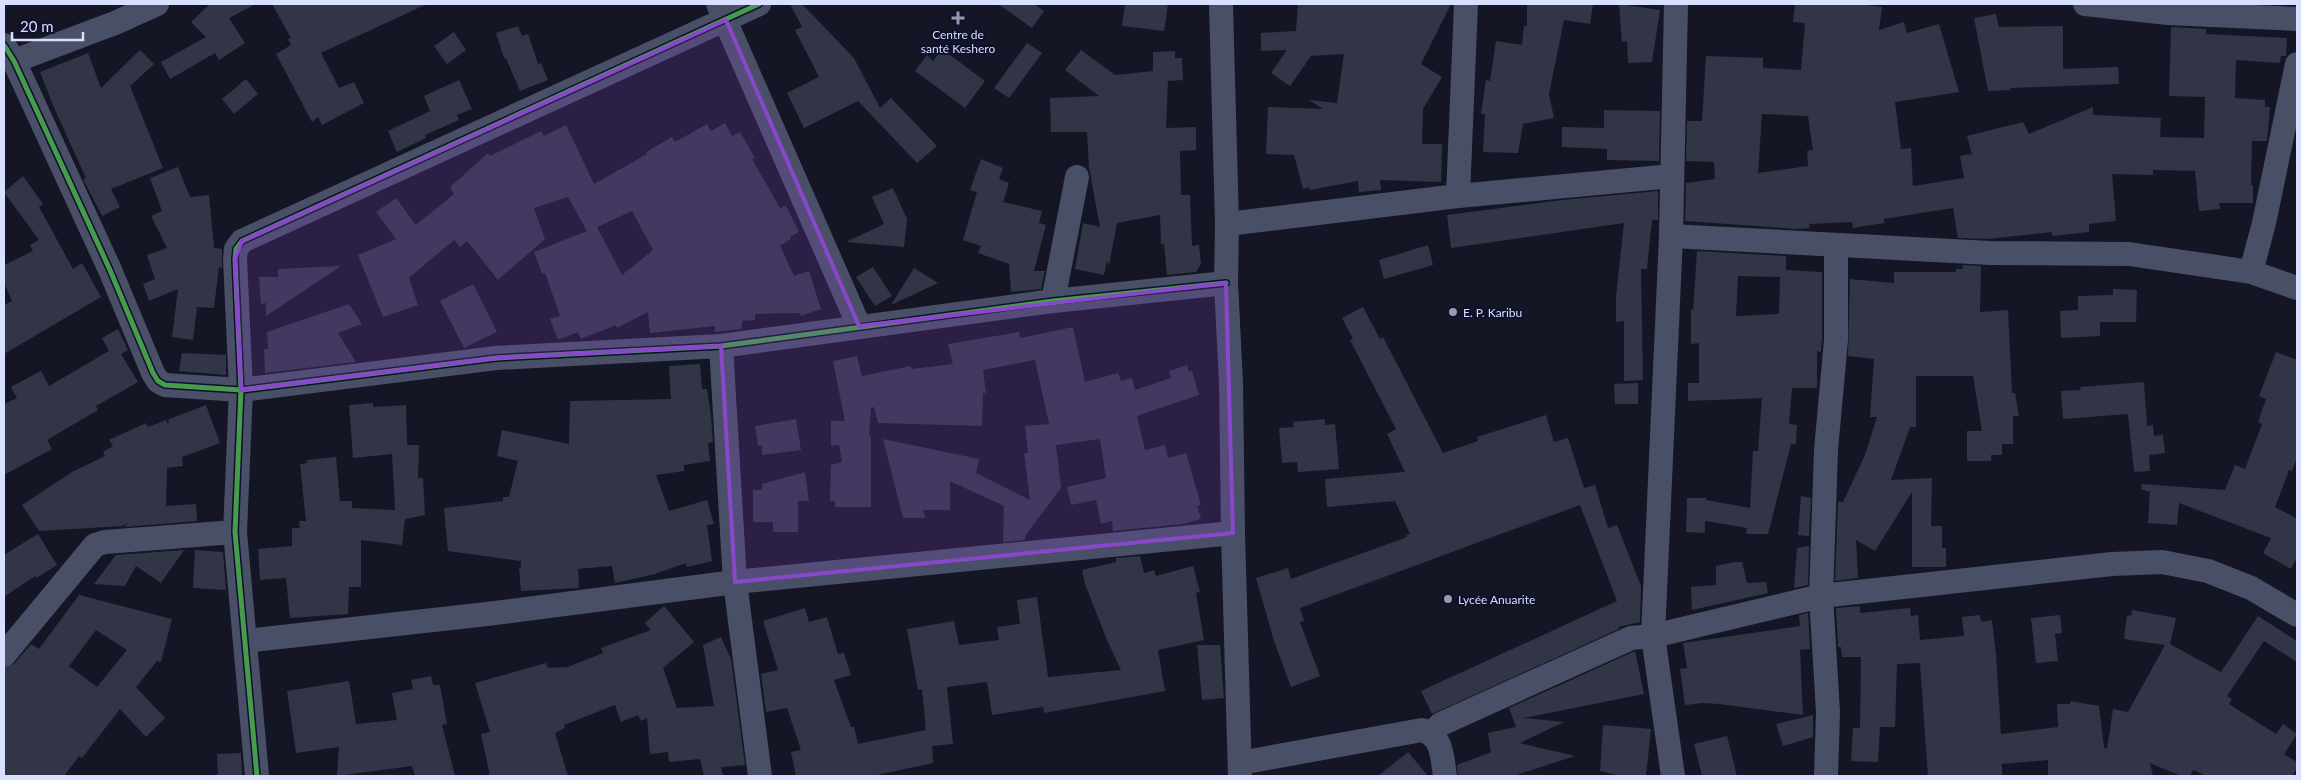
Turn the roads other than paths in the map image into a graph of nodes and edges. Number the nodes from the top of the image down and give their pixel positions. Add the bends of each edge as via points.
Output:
1 (157, 4) edge
2 (759, 4) edge
3 (1221, 4) edge
4 (1466, 4) edge
5 (1676, 4) edge
6 (2085, 4) edge
7 (722, 12) edge
8 (2297, 19) edge
9 (9, 53) edge
10 (2297, 64) edge
11 (1672, 176) junction
12 (1077, 177) dead end
13 (1458, 196) junction
14 (1226, 224) junction
15 (1671, 236) junction
16 (1836, 245) junction
17 (2251, 272) junction
18 (1226, 283) junction
19 (2297, 288) edge
20 (1053, 301) junction
21 (860, 326) junction
22 (721, 346) junction
23 (242, 390) junction
24 (235, 532) junction
25 (1233, 533) junction
26 (735, 582) junction
27 (1821, 596) junction
28 (2297, 615) edge
29 (1653, 636) junction
30 (245, 641) junction
31 (4, 655) edge
32 (1431, 733) junction
33 (1240, 770) edge
34 (257, 776) edge
35 (760, 776) edge
36 (1445, 776) edge
37 (1673, 776) edge
38 (1826, 776) edge

1 - 9 street via 115,23
2 - 7 street
3 - 14 street
4 - 13 street
5 - 11 street
6 - 8 street via 2168,13
7 - 21 street
7 - 23 street via 242,241 236,249 235,259
9 - 23 street via 158,380 165,385
10 - 17 street
11 - 13 street
11 - 15 street
12 - 20 street
13 - 14 street
14 - 18 street
15 - 16 street
15 - 29 street
16 - 17 street via 1990,254 2129,254
16 - 27 street via 1836,340 1826,450
17 - 19 street
18 - 20 street
18 - 25 street
20 - 21 street
21 - 22 street
22 - 23 street via 496,358
22 - 26 street
23 - 24 street
24 - 30 street
24 - 31 street via 95,545
25 - 26 street
25 - 33 street
26 - 30 street
26 - 35 street
27 - 28 street via 2112,564 2162,562 2208,571 2252,588
27 - 29 street
27 - 38 street via 1828,712
29 - 32 street via 1631,638 1442,724
29 - 37 street
30 - 34 street
32 - 33 street via 1422,730
32 - 36 street via 1438,740

